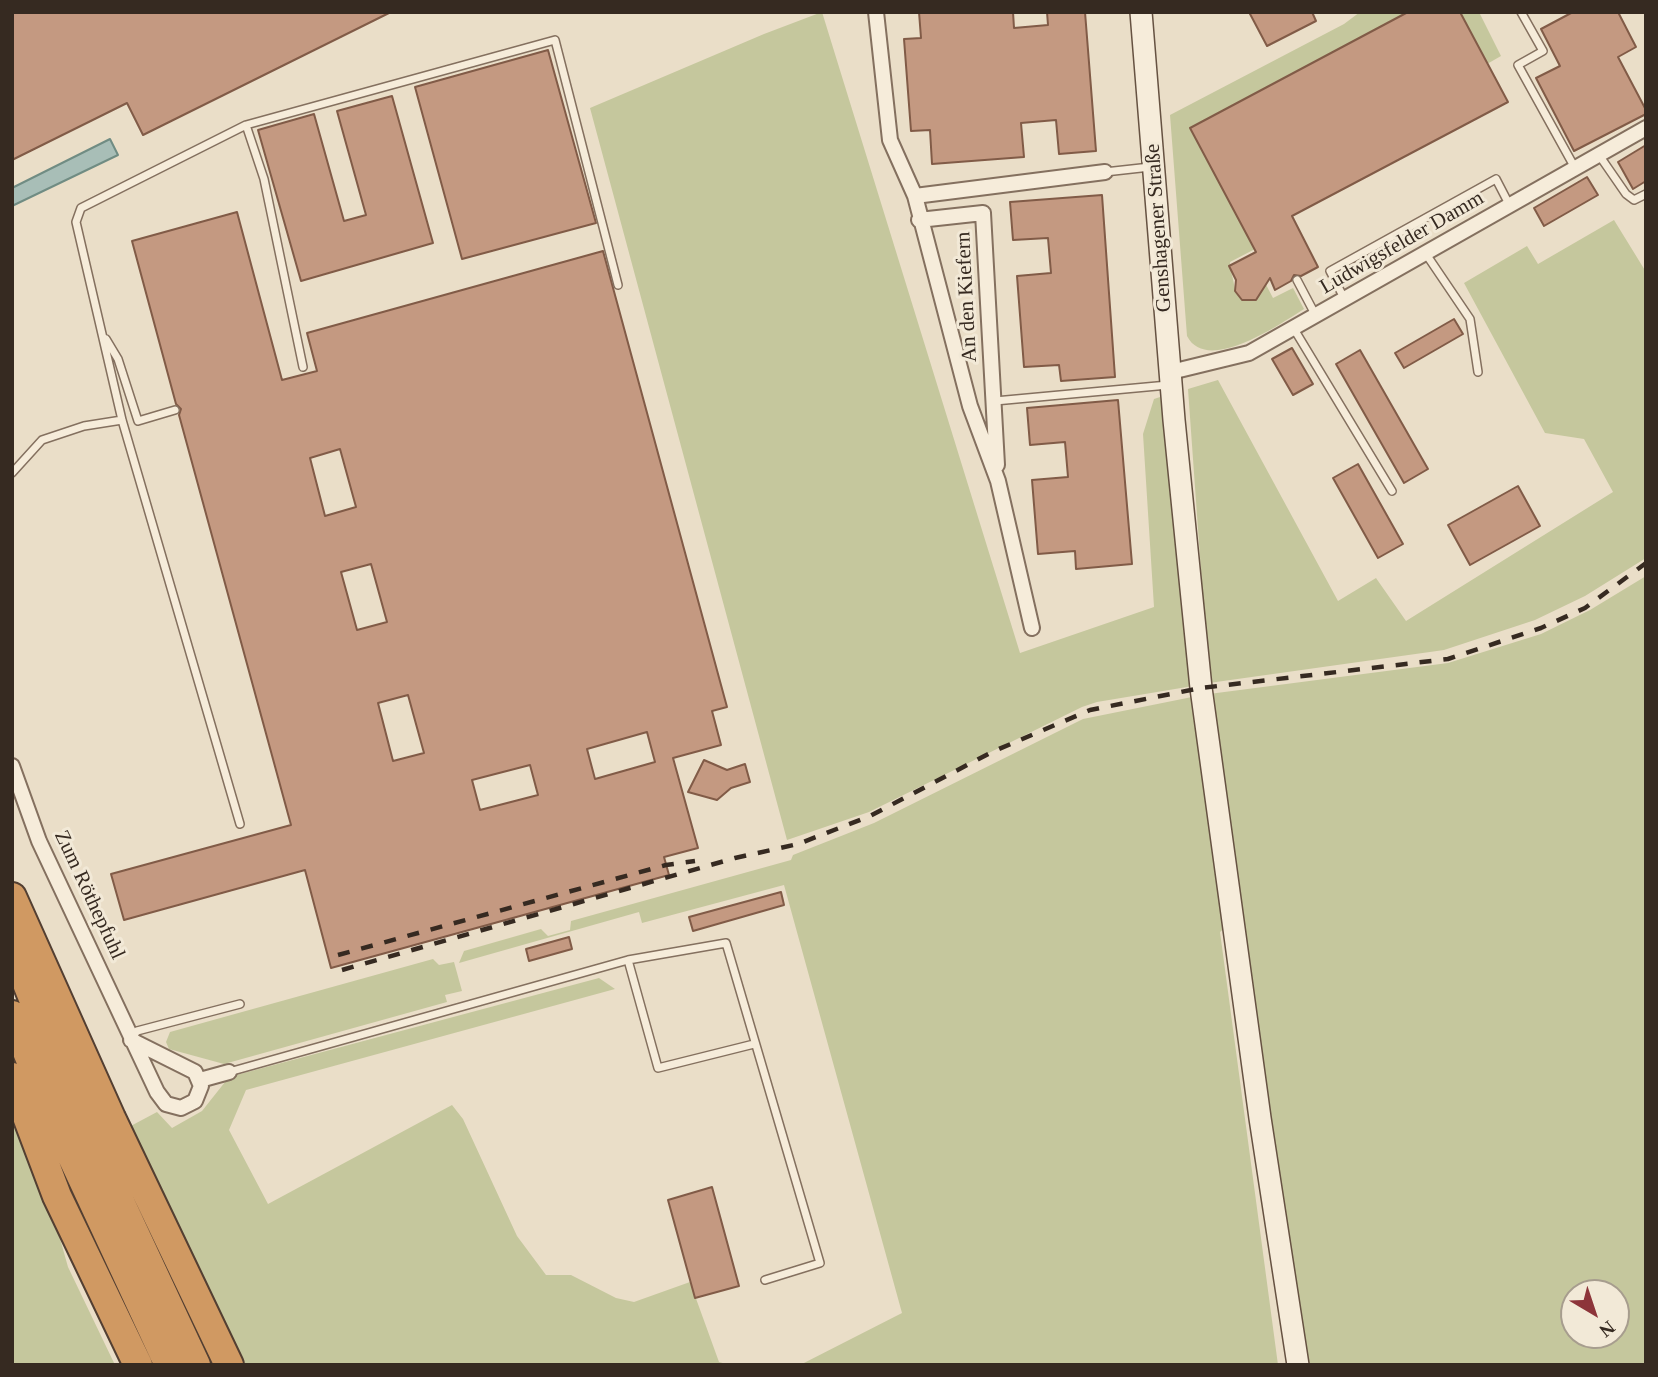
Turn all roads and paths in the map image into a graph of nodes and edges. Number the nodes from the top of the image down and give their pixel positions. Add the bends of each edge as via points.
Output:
1 (876, 12) edge
2 (1142, 12) edge
3 (1521, 12) edge
4 (246, 125) junction
5 (1646, 128) edge
6 (1599, 155) junction
7 (1154, 167) junction
8 (1574, 169) junction
9 (1105, 172) joint
10 (1646, 194) edge
11 (915, 196) junction
12 (1510, 206) junction
13 (919, 220) junction
14 (1426, 254) junction
15 (1297, 280) dead end
16 (618, 285) dead end
17 (1345, 300) junction
18 (1316, 316) junction
19 (1294, 329) junction
20 (102, 332) junction
21 (303, 367) dead end
22 (1478, 372) dead end
23 (1171, 378) junction
24 (995, 401) junction
25 (970, 406) junction
26 (175, 410) dead end
27 (122, 420) junction
28 (12, 473) edge
29 (998, 481) junction
30 (1392, 491) dead end
31 (1032, 628) dead end
32 (12, 766) edge
33 (240, 824) dead end
34 (12, 897) edge
35 (12, 946) edge
36 (628, 960) junction
37 (240, 1004) dead end
38 (12, 1015) edge
39 (131, 1040) junction
40 (754, 1044) junction
41 (173, 1060) junction
42 (229, 1072) joint
43 (12, 1077) edge
44 (200, 1080) junction
45 (151, 1081) junction
46 (765, 1280) dead end
47 (117, 1326) junction
48 (227, 1357) edge
49 (131, 1365) edge
50 (138, 1365) edge
51 (169, 1365) edge
52 (196, 1365) edge
53 (1298, 1365) edge

1 - 11 street, An den Kiefern via 890,140
2 - 7 main road, Genshagener Straße
3 - 8 lane via 1542,51 1518,65
4 - 16 lane via 555,40
4 - 20 lane via 81,208 76,222
4 - 21 lane via 264,179
5 - 6 street, Ludwigsfelder Damm
6 - 8 street, Ludwigsfelder Damm
6 - 10 lane via 1626,194 1634,200
7 - 9 lane
7 - 23 main road, Genshagener Straße
8 - 12 street, Ludwigsfelder Damm
9 - 11 street
11 - 13 street, An den Kiefern
12 - 14 street, Ludwigsfelder Damm
12 - 17 lane via 1496,179 1330,271
13 - 24 street, An den Kiefern via 983,213
13 - 25 street, An den Kiefern
14 - 17 street, Ludwigsfelder Damm
14 - 22 lane via 1470,319
15 - 18 lane
17 - 18 street, Ludwigsfelder Damm
18 - 19 street, Ludwigsfelder Damm
19 - 23 street, Ludwigsfelder Damm via 1249,353
19 - 30 lane
20 - 26 lane via 118,359 138,421
20 - 27 lane
23 - 24 lane
23 - 53 main road, Genshagener Straße via 1201,688
24 - 25 street
24 - 29 street, An den Kiefern
25 - 29 street, An den Kiefern
27 - 28 lane via 42,440
27 - 33 lane
29 - 31 street, An den Kiefern
32 - 39 street, Zum Röthepfuhl via 39,841
34 - 48 highway via 111,1118
35 - 52 highway via 80,1116
36 - 40 lane via 726,943
36 - 40 lane via 658,1068
36 - 42 lane
37 - 39 lane via 137,1031
38 - 51 highway via 55,1120
39 - 41 street
39 - 45 street, Zum Röthepfuhl
40 - 46 lane via 820,1263
41 - 44 street via 191,1068
41 - 45 street via 153,1063
42 - 44 street
43 - 47 highway via 57,1196
44 - 45 street, Zum Röthepfuhl via 195,1101 181,1108 166,1104
47 - 49 highway
47 - 50 highway

